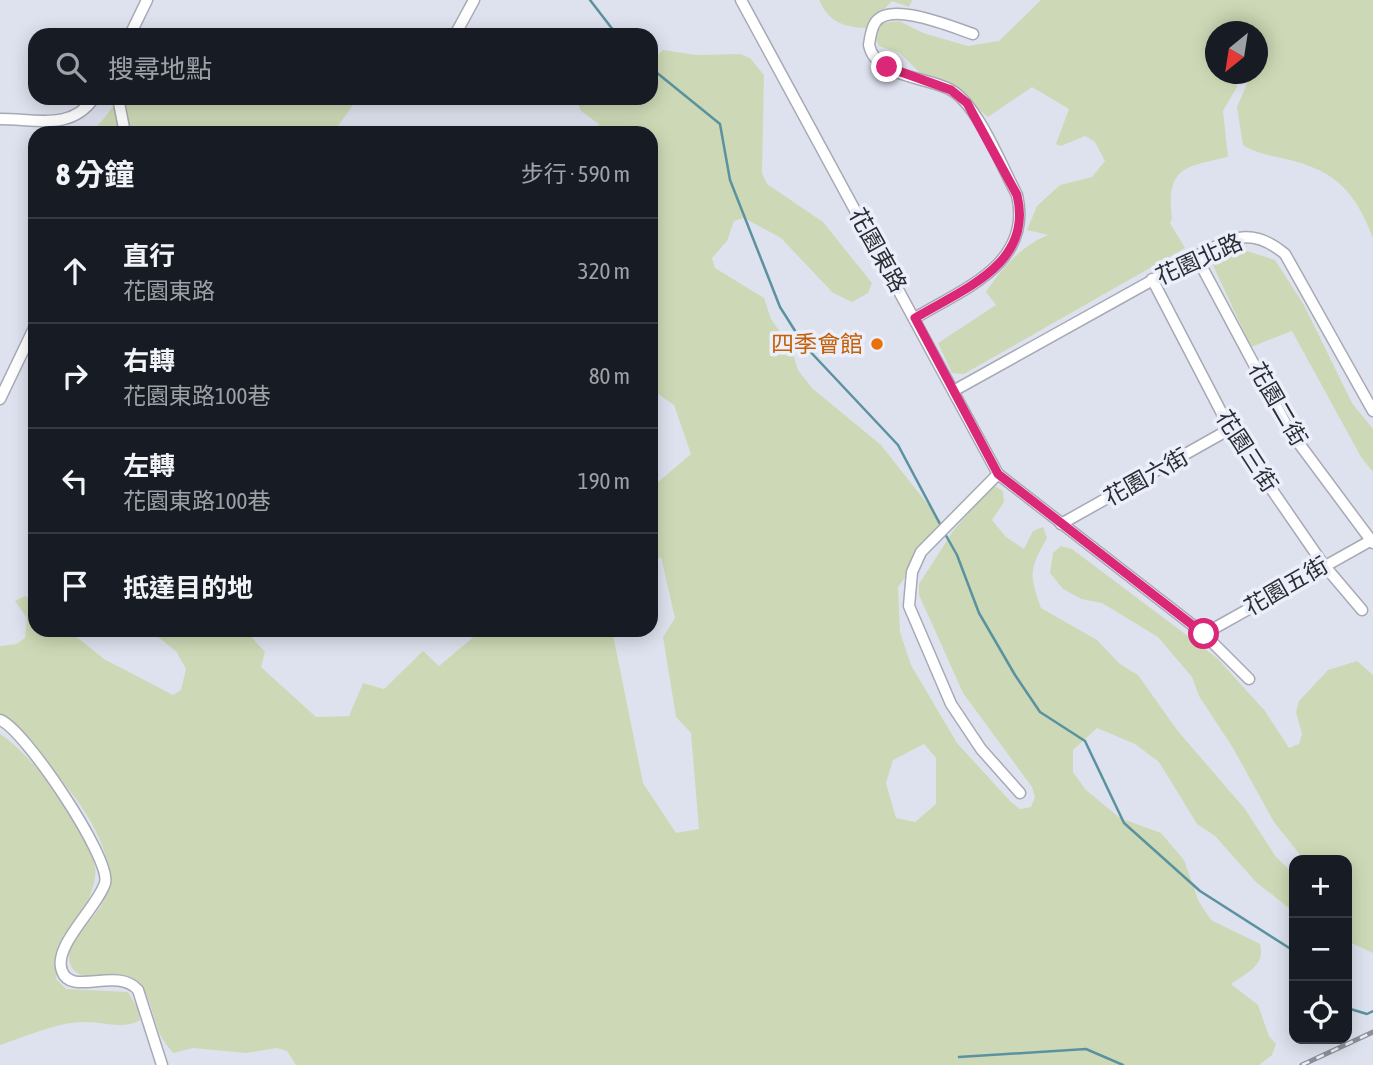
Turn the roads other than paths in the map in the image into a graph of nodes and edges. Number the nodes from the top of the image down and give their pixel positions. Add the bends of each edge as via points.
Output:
1 (147, 0) edge
2 (474, 0) edge
3 (741, 0) edge
4 (133, 28) edge
5 (460, 28) edge
6 (973, 34) dead end
7 (89, 105) edge
8 (119, 105) edge
9 (0, 119) edge
10 (124, 126) edge
11 (1196, 256) junction
12 (1152, 279) junction
13 (915, 318) junction
14 (28, 341) edge
15 (955, 390) junction
16 (0, 399) edge
17 (1373, 411) edge
18 (1230, 429) junction
19 (998, 474) junction
20 (1061, 524) junction
21 (1372, 542) edge
22 (1323, 564) junction
23 (1362, 610) dead end
24 (1204, 634) junction
25 (1249, 679) dead end
26 (0, 720) edge
27 (1020, 793) dead end
28 (162, 1065) edge

1 - 4 street
2 - 5 street
3 - 13 street, 花園東路
6 - 13 street via 902,12 875,22 869,45 877,61 951,90 967,103 1021,210 1016,242 998,268
7 - 9 street via 66,120
8 - 10 street
11 - 12 street, 花園北路
11 - 17 street, 花園北路 via 1236,237 1254,236 1285,254
11 - 21 street, 花園二街 via 1289,430
12 - 15 street, 花園北路
12 - 18 street, 花園三街
13 - 15 street, 花園東路
14 - 16 street
15 - 19 street, 花園東路
18 - 20 street, 花園六街
18 - 22 street, 花園三街
19 - 20 street, 花園東路
19 - 27 street via 932,538 912,572 909,606 951,704 981,749
20 - 24 street, 花園東路
21 - 22 street, 花園五街
22 - 23 street, 花園三街
22 - 24 street, 花園五街
24 - 25 street, 花園東路
26 - 28 street via 18,733 60,790 104,868 105,884 63,951 60,968 64,978 72,982 117,978 132,983

